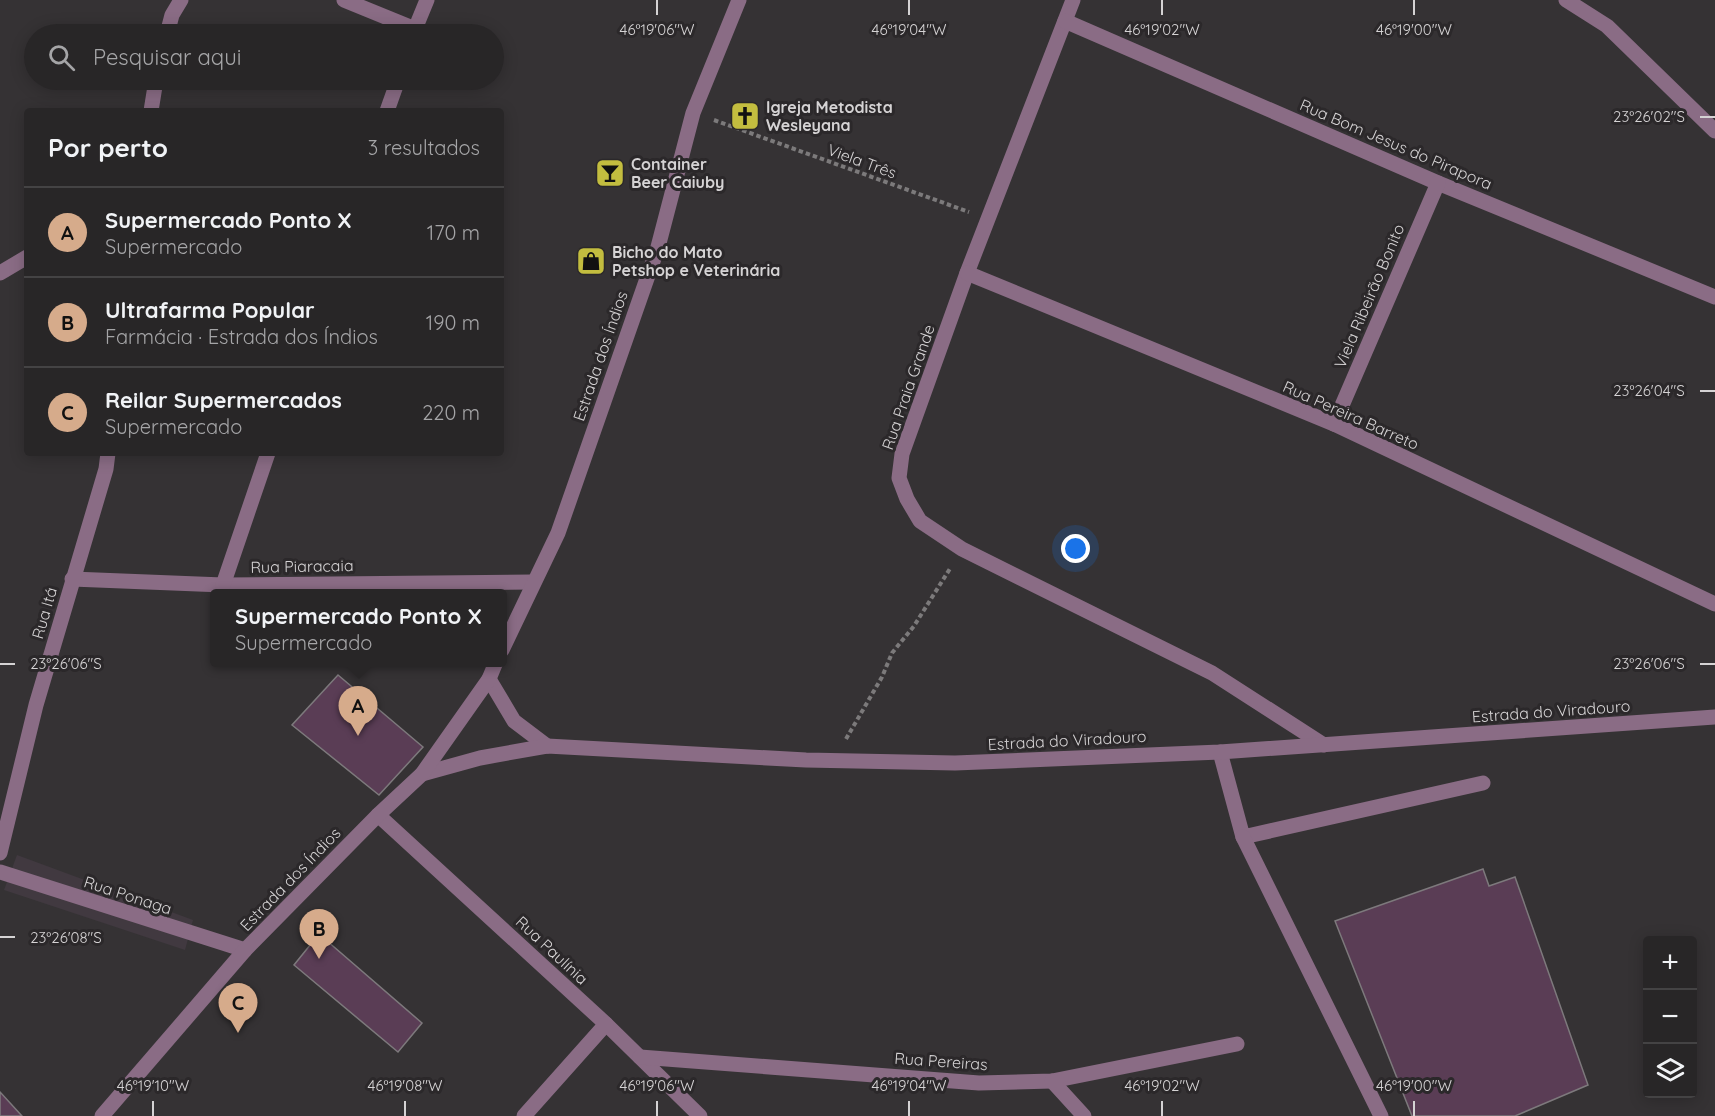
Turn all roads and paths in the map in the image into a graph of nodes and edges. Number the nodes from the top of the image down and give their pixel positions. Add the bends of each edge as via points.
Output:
1 (181, 0) edge
2 (344, 0) edge
3 (427, 0) edge
4 (739, 0) edge
5 (1073, 0) edge
6 (1566, 0) edge
7 (1065, 21) junction
8 (170, 24) edge
9 (396, 24) edge
10 (417, 24) edge
11 (154, 90) edge
12 (394, 90) edge
13 (151, 108) edge
14 (388, 108) edge
15 (693, 113) junction
16 (1715, 131) edge
17 (1438, 183) junction
18 (989, 220) junction
19 (24, 259) edge
20 (0, 273) edge
21 (967, 273) junction
22 (1715, 297) edge
23 (1334, 424) junction
24 (108, 456) edge
25 (267, 456) edge
26 (962, 549) junction
27 (72, 579) junction
28 (532, 582) junction
29 (223, 585) junction
30 (1715, 604) edge
31 (507, 639) edge
32 (494, 667) edge
33 (489, 679) junction
34 (1715, 717) edge
35 (1324, 745) junction
36 (547, 746) junction
37 (1220, 752) junction
38 (834, 761) junction
39 (422, 774) junction
40 (1483, 783) dead end
41 (378, 814) junction
42 (1243, 837) junction
43 (0, 853) edge
44 (0, 872) edge
45 (244, 950) junction
46 (606, 1024) junction
47 (1237, 1044) dead end
48 (640, 1057) junction
49 (1052, 1081) junction
50 (102, 1116) edge
51 (524, 1116) edge
52 (699, 1116) edge
53 (1084, 1116) edge
54 (1381, 1116) edge

1 - 8 street
2 - 9 street
3 - 10 street
4 - 15 street, Estrada dos Índios
5 - 7 street, Rua Praia Grande
6 - 16 street via 1607,26
7 - 17 street, Rua Bom Jesus do Pirapora
7 - 18 street, Rua Praia Grande
11 - 13 street
12 - 14 street
15 - 18 path, Viela Três
15 - 28 street, Estrada dos Índios via 658,247 558,532
17 - 22 street, Rua Bom Jesus do Pirapora
17 - 23 street, Viela Ribeirão Bonito
18 - 21 street, Rua Praia Grande
19 - 20 street
21 - 23 street, Rua Pereira Barreto
21 - 26 street, Rua Praia Grande via 902,454 899,478 920,521
23 - 30 street, Rua Pereira Barreto
24 - 27 street, Rua Itá
25 - 29 street
26 - 35 street, Rua Praia Grande via 1212,673
26 - 38 path via 914,626 891,653 882,677
27 - 29 street, Rua Piaracaia
27 - 43 street, Rua Itá
28 - 29 street, Rua Piaracaia
28 - 31 street, Estrada dos Índios
32 - 33 street, Estrada dos Índios
33 - 36 street via 514,721
33 - 39 street, Estrada dos Índios
34 - 35 street, Estrada do Viradouro
35 - 37 street, Estrada do Viradouro
36 - 38 street, Estrada do Viradouro
36 - 39 street, Estrada do Viradouro
37 - 38 street, Estrada do Viradouro via 955,763
37 - 42 street
39 - 41 street, Estrada dos Índios
40 - 42 street
41 - 45 street, Estrada dos Índios
41 - 46 street, Rua Paulínia
42 - 54 street
44 - 45 street, Rua Ponaga
45 - 50 street, Estrada dos Índios
46 - 48 street, Rua Paulínia
46 - 51 street
47 - 49 street, Rua Pereiras
48 - 49 street, Rua Pereiras via 979,1083
48 - 52 street, Rua Paulínia
49 - 53 street

